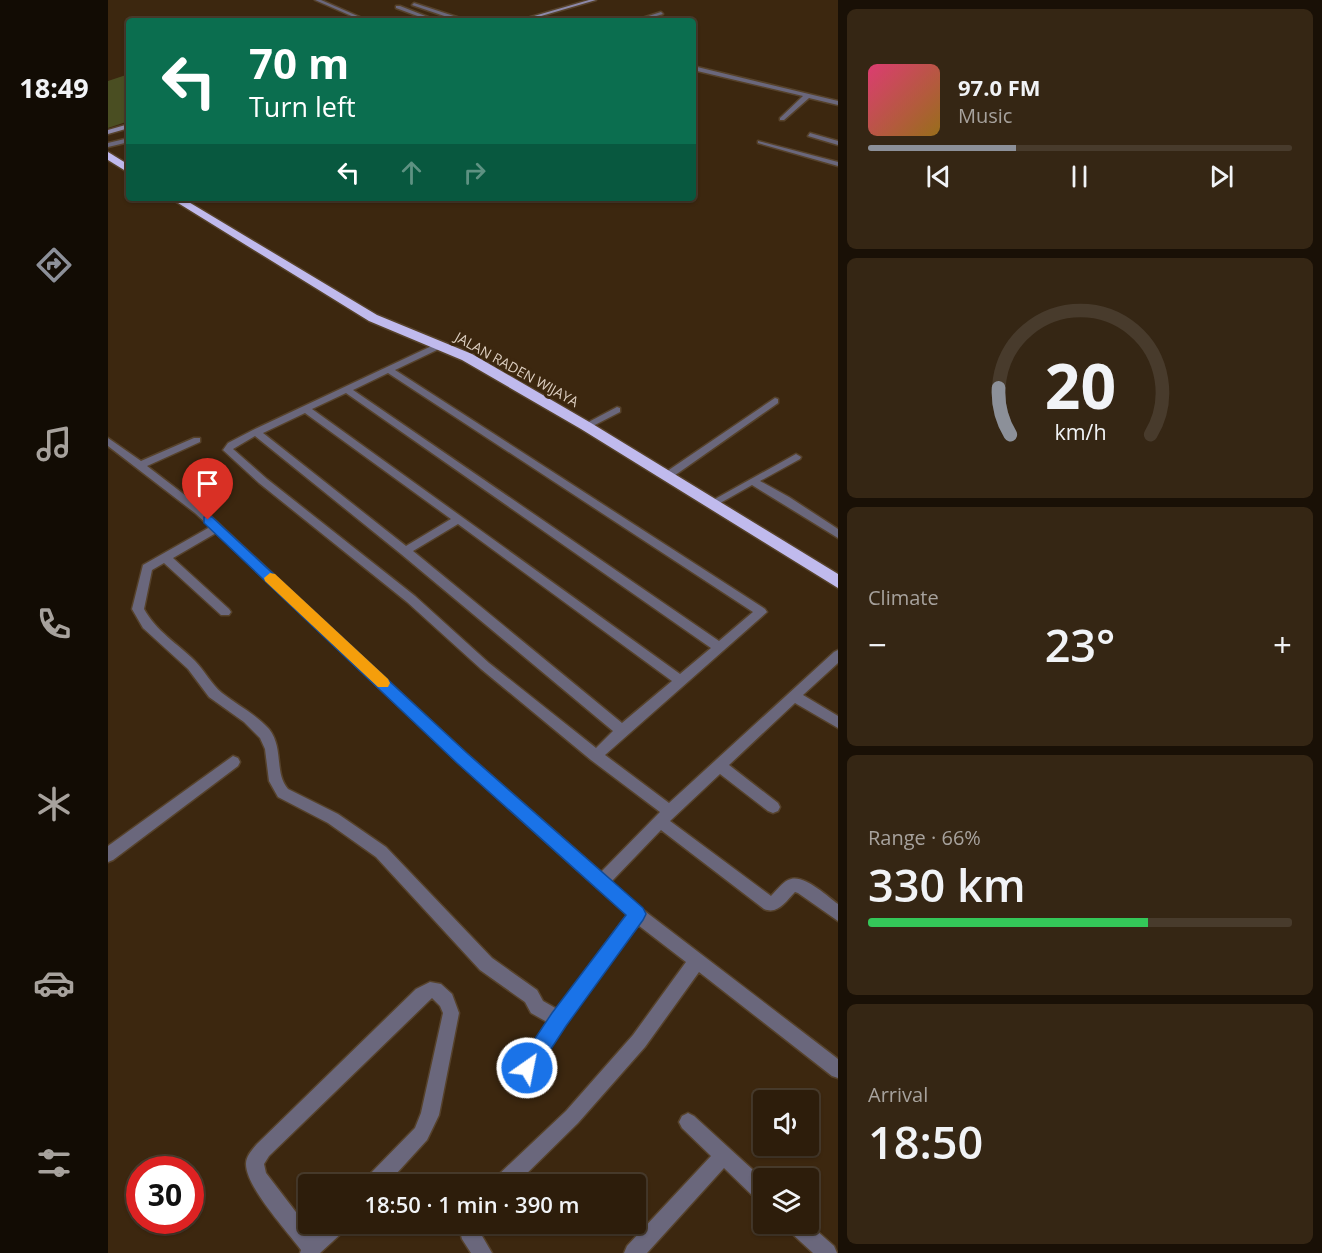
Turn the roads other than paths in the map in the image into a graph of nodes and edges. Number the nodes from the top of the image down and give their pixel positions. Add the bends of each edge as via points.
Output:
1 (268, 0) edge
2 (317, 0) edge
3 (594, 0) edge
4 (276, 2) dead end
5 (414, 4) dead end
6 (398, 7) dead end
7 (661, 13) dead end
8 (360, 18) edge
9 (428, 18) edge
10 (455, 18) edge
11 (530, 18) edge
12 (645, 18) edge
13 (696, 69) edge
14 (808, 95) junction
15 (837, 103) edge
16 (782, 119) dead end
17 (126, 127) edge
18 (108, 132) edge
19 (810, 135) dead end
20 (126, 141) edge
21 (760, 142) dead end
22 (837, 143) edge
23 (108, 146) edge
24 (108, 155) edge
25 (837, 164) edge
26 (126, 166) edge
27 (826, 171) dead end
28 (180, 201) edge
29 (438, 346) junction
30 (390, 370) junction
31 (347, 390) junction
32 (775, 401) dead end
33 (306, 409) junction
34 (617, 410) dead end
35 (586, 426) junction
36 (256, 432) junction
37 (197, 440) dead end
38 (108, 441) edge
39 (796, 457) dead end
40 (141, 465) junction
41 (667, 476) junction
42 (752, 481) junction
43 (711, 504) junction
44 (459, 519) junction
45 (217, 528) junction
46 (837, 534) edge
47 (405, 551) junction
48 (164, 557) junction
49 (836, 578) edge
50 (225, 612) dead end
51 (718, 647) junction
52 (837, 655) edge
53 (681, 681) junction
54 (793, 695) junction
55 (837, 723) edge
56 (622, 730) junction
57 (596, 756) junction
58 (233, 762) dead end
59 (719, 765) junction
60 (773, 807) dead end
61 (665, 816) junction
62 (108, 855) edge
63 (601, 882) junction
64 (637, 914) junction
65 (837, 914) edge
66 (696, 962) junction
67 (559, 1019) junction
68 (527, 1068) dead end
69 (837, 1070) edge
70 (688, 1122) dead end
71 (724, 1155) junction
72 (383, 1174) edge
73 (513, 1174) edge
74 (753, 1183) edge
75 (298, 1232) edge
76 (299, 1234) edge
77 (327, 1234) edge
78 (470, 1234) edge
79 (807, 1234) edge
80 (311, 1250) edge
81 (482, 1253) edge
82 (634, 1253) edge
83 (827, 1253) edge

1 - 4 street
2 - 8 street
3 - 11 street
5 - 10 street
6 - 9 street
7 - 12 street
13 - 14 street
14 - 15 street
14 - 16 street
17 - 18 street
19 - 22 street
20 - 23 street
21 - 25 street
24 - 26 highway
25 - 27 street
28 - 29 highway, JALAN RADEN WIJAYA via 373,318
29 - 30 street
29 - 35 highway, JALAN RADEN WIJAYA via 467,357
30 - 31 street
30 - 51 street via 761,612
31 - 33 street
31 - 51 street
32 - 41 street
33 - 36 street
33 - 44 street
34 - 35 street
35 - 41 highway, JALAN RADEN WIJAYA
36 - 47 street
36 - 57 street via 228,450
37 - 40 street
38 - 40 street
39 - 42 street
40 - 45 street
41 - 43 highway, JALAN RADEN WIJAYA
42 - 43 street
42 - 46 street
43 - 49 highway, JALAN RADEN WIJAYA
44 - 47 street
44 - 53 street
45 - 48 street
45 - 63 street via 462,758
47 - 56 street
48 - 50 street
48 - 67 street via 147,568 140,615 190,663 214,693 266,735 272,745 278,789 381,852 486,964 531,996 537,1007
51 - 53 street
52 - 54 street
53 - 56 street
54 - 55 street
54 - 59 street
56 - 57 street
57 - 61 street
58 - 62 street
59 - 60 street
59 - 61 street
61 - 63 street
61 - 65 street via 769,904 792,885 801,886
63 - 64 street
64 - 66 street
64 - 67 street
66 - 69 street
66 - 73 street via 639,1041 572,1117
67 - 68 street
70 - 71 street
71 - 74 street
71 - 82 street
72 - 75 street via 421,1134 430,1115 451,1013 446,1000 435,990 422,995 255,1162 257,1177
76 - 80 street
77 - 80 street
78 - 81 street
79 - 83 street

